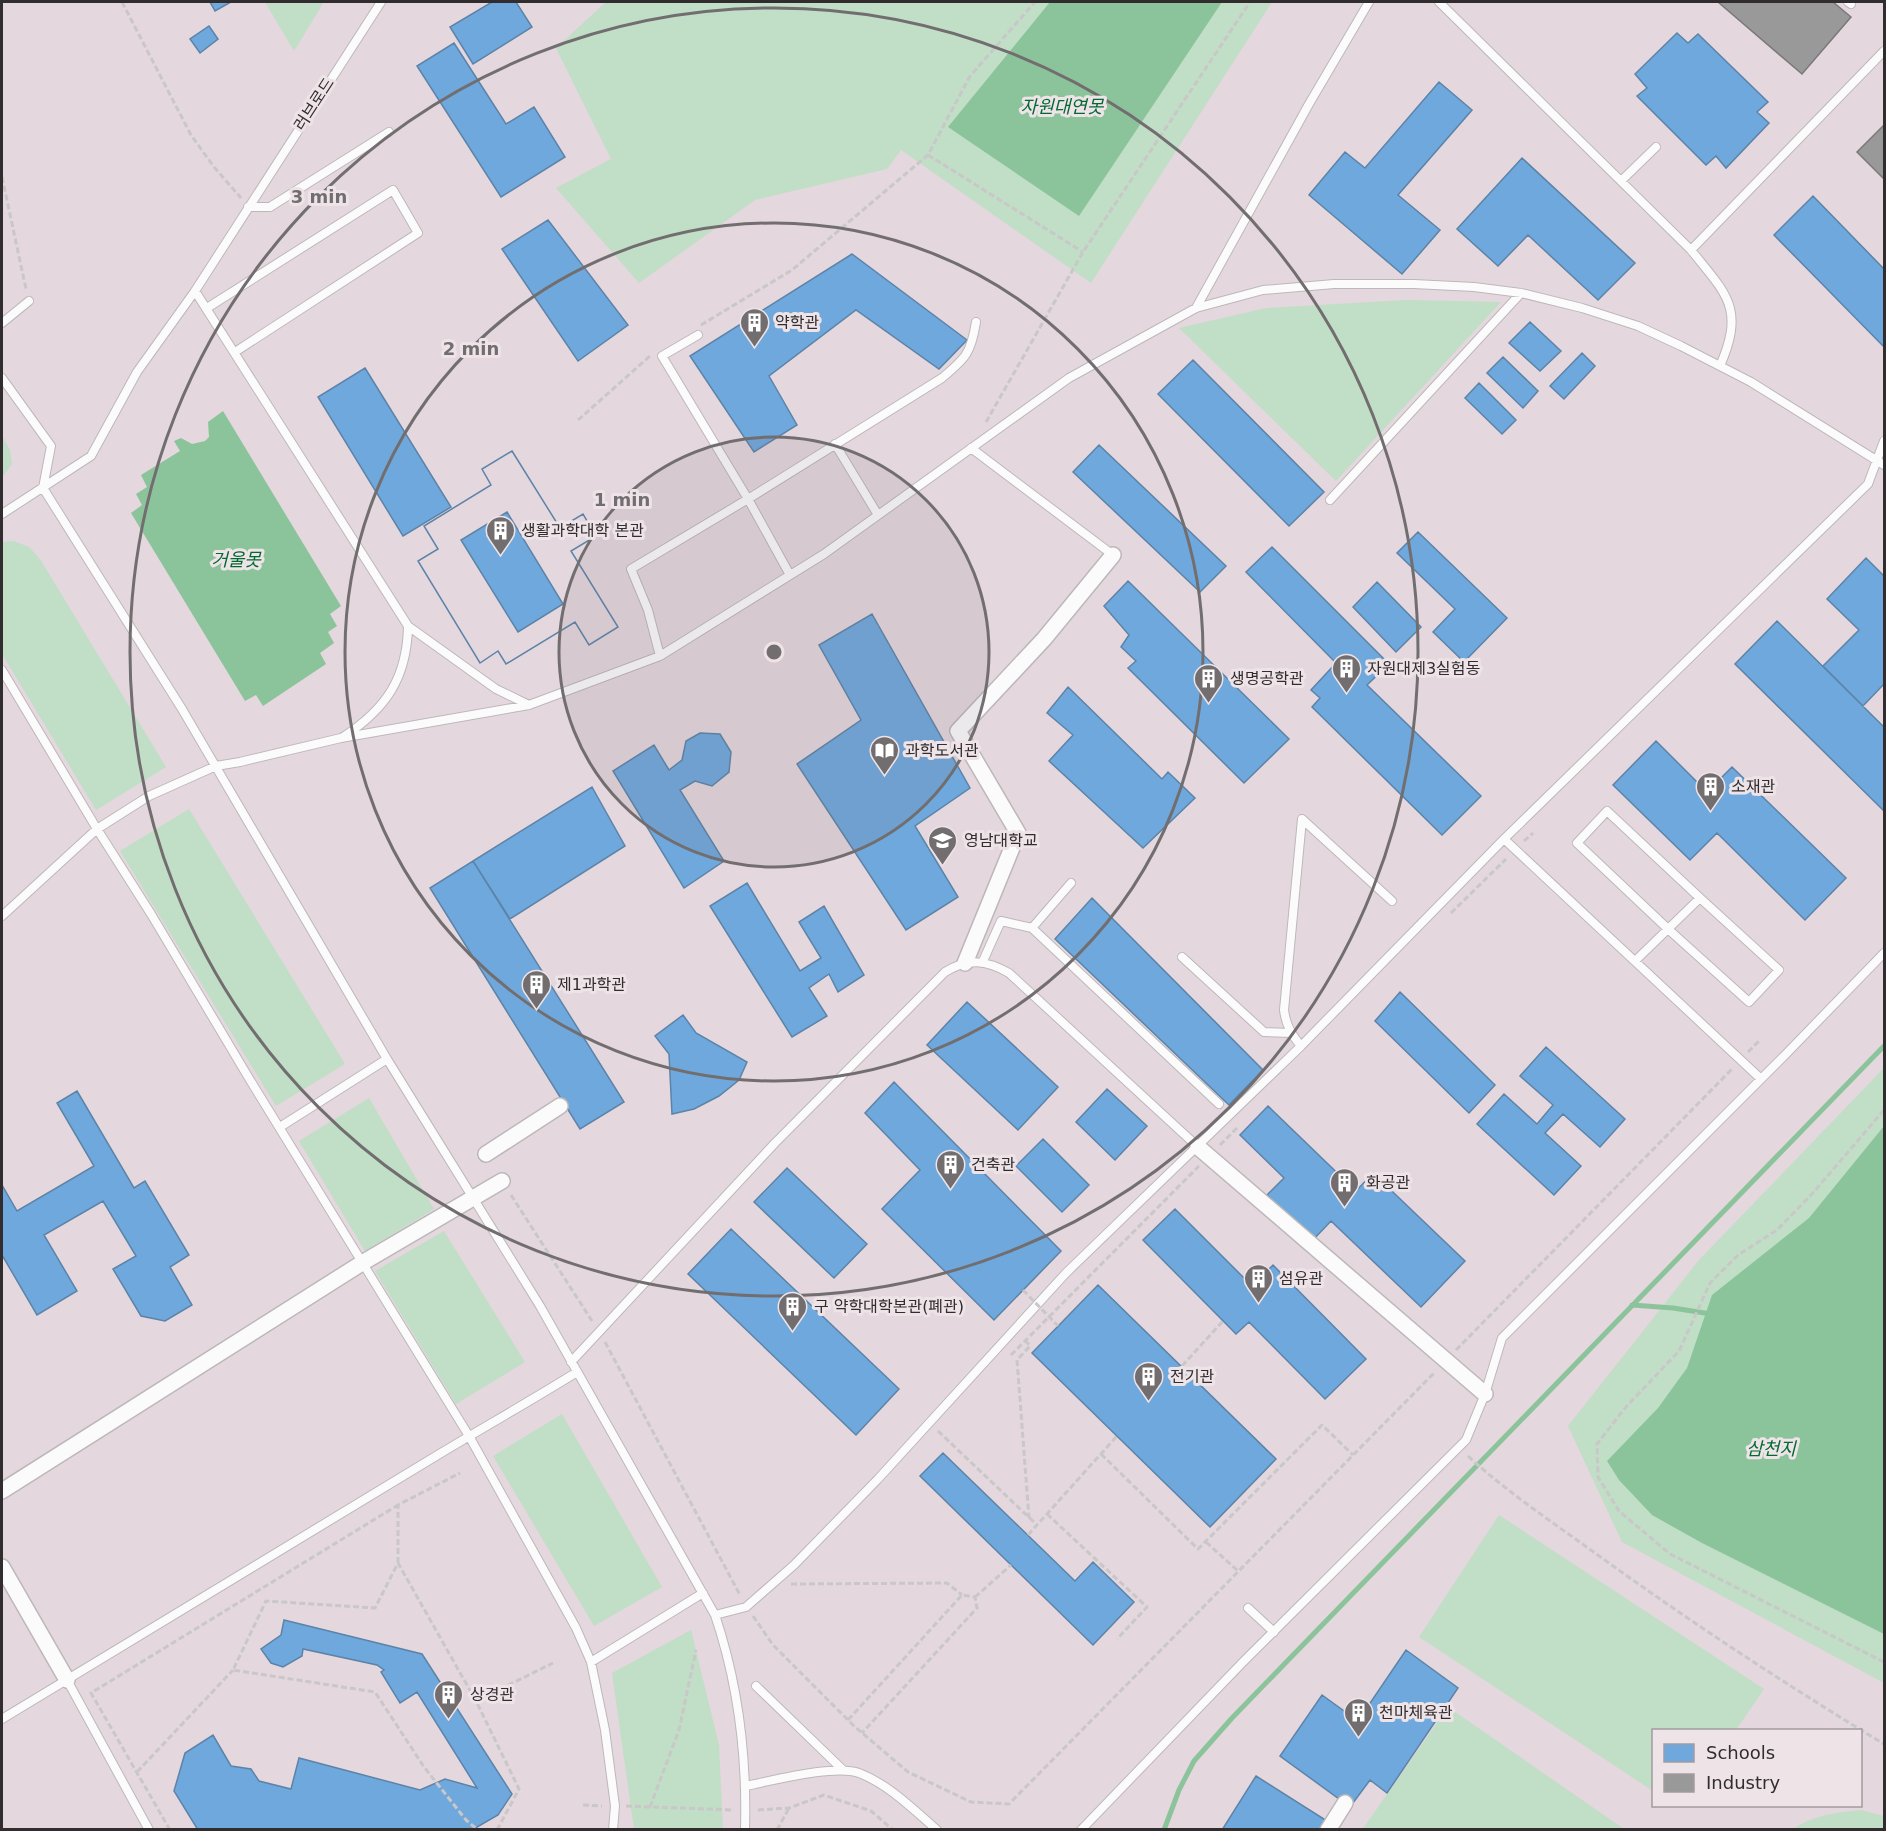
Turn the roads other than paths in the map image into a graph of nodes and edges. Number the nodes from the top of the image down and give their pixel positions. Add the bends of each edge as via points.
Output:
1 (381, 2) edge
2 (1370, 2) edge
3 (1439, 2) edge
4 (1884, 51) edge
5 (389, 132) dead end
6 (1656, 147) dead end
7 (1621, 181) junction
8 (248, 207) junction
9 (1691, 250) junction
10 (195, 291) junction
11 (1521, 293) junction
12 (29, 301) road end
13 (207, 308) junction
14 (1196, 308) junction
15 (976, 322) dead end
16 (2, 323) edge
17 (695, 332) road end
18 (235, 352) junction
19 (1720, 366) junction
20 (2, 378) edge
21 (1884, 441) edge
22 (835, 444) junction
23 (971, 448) junction
24 (1877, 459) junction
25 (1884, 465) edge
26 (44, 488) junction
27 (748, 499) junction
28 (1330, 500) dead end
29 (2, 514) edge
30 (878, 515) junction
31 (1113, 555) joint
32 (790, 575) junction
33 (408, 626) junction
34 (660, 656) junction
35 (2, 670) edge
36 (529, 705) junction
37 (341, 738) junction
38 (216, 766) junction
39 (97, 829) junction
40 (1504, 839) junction
41 (1071, 883) dead end
42 (1700, 898) junction
43 (1392, 900) dead end
44 (2, 916) edge
45 (1032, 928) junction
46 (1668, 929) junction
47 (1884, 953) edge
48 (1182, 957) dead end
49 (983, 961) junction
50 (1635, 961) junction
51 (965, 963) junction
52 (1291, 1033) junction
53 (1301, 1046) junction
54 (387, 1059) junction
55 (1761, 1079) junction
56 (1219, 1104) dead end
57 (560, 1106) dead end
58 (280, 1127) junction
59 (1203, 1152) junction
60 (486, 1154) dead end
61 (502, 1181) road end
62 (472, 1198) junction
63 (362, 1263) junction
64 (571, 1362) junction
65 (577, 1372) junction
66 (1485, 1394) junction
67 (469, 1436) junction
68 (2, 1491) edge
69 (2, 1567) edge
70 (702, 1593) junction
71 (1248, 1608) dead end
72 (715, 1615) junction
73 (1274, 1632) junction
74 (591, 1662) junction
75 (67, 1680) junction
76 (756, 1686) dead end
77 (2, 1719) edge
78 (843, 1770) junction
79 (745, 1786) junction
80 (1345, 1803) dead end
81 (149, 1830) edge
82 (613, 1830) edge
83 (745, 1830) edge
84 (937, 1830) edge
85 (1081, 1830) edge
86 (1328, 1830) edge

1 - 8 lane, 러브로드
2 - 14 lane
3 - 7 lane
4 - 9 lane
5 - 8 lane via 270,207
6 - 7 lane
7 - 9 lane
8 - 10 lane, 러브로드
9 - 19 lane via 1729,301 1732,334
10 - 13 lane
10 - 26 lane, 러브로드 via 137,372 91,456
11 - 14 lane via 1414,284 1297,286 1263,290
11 - 19 lane via 1638,326
11 - 28 lane
12 - 16 lane
13 - 18 lane
13 - 18 lane via 393,190 418,232
14 - 23 lane via 1069,378
15 - 22 lane via 973,345 961,362 942,378
17 - 27 lane via 662,356
18 - 33 lane
19 - 24 lane
20 - 26 lane via 51,446
21 - 24 lane
22 - 27 lane
22 - 30 lane
23 - 30 lane
23 - 31 lane
24 - 25 lane
24 - 40 lane via 1868,484
26 - 29 lane, 러브로드
26 - 38 lane
27 - 32 lane
27 - 34 lane via 631,569 648,610
30 - 32 lane
31 - 51 street via 1044,639 958,731 1018,834
32 - 34 lane
33 - 36 lane via 496,689
33 - 37 lane via 408,646 390,693 366,722
34 - 36 lane
35 - 39 lane
36 - 37 lane
37 - 38 lane
38 - 39 lane via 149,796
38 - 54 lane
39 - 44 lane
39 - 58 lane
40 - 50 lane
40 - 53 lane
41 - 45 lane
42 - 46 lane
42 - 46 lane via 1779,970 1749,1002
42 - 46 lane via 1607,811 1577,843
43 - 52 lane via 1302,819 1284,1010
45 - 49 lane via 1000,921
45 - 56 lane
46 - 50 lane
47 - 55 lane
48 - 52 lane via 1264,1032
49 - 51 lane
49 - 59 lane via 1009,973
50 - 55 lane
51 - 64 lane via 945,972 775,1143
52 - 53 lane
53 - 59 lane
54 - 58 lane
54 - 62 lane
55 - 66 lane via 1502,1338
57 - 60 street
58 - 63 lane
59 - 66 street
59 - 72 lane via 1066,1273 878,1479 780,1579 746,1607
61 - 62 street
62 - 63 street
62 - 64 lane
63 - 67 lane
63 - 68 street
64 - 65 lane
65 - 67 lane
65 - 70 lane
66 - 73 lane via 1466,1440
67 - 74 lane
67 - 75 lane
69 - 75 street
70 - 72 lane
70 - 74 lane
71 - 73 lane
72 - 79 lane via 734,1687
73 - 85 lane
74 - 82 lane via 615,1806
75 - 77 lane
75 - 81 lane
76 - 78 lane
78 - 79 lane
78 - 84 lane via 872,1780
79 - 83 lane
80 - 86 street

